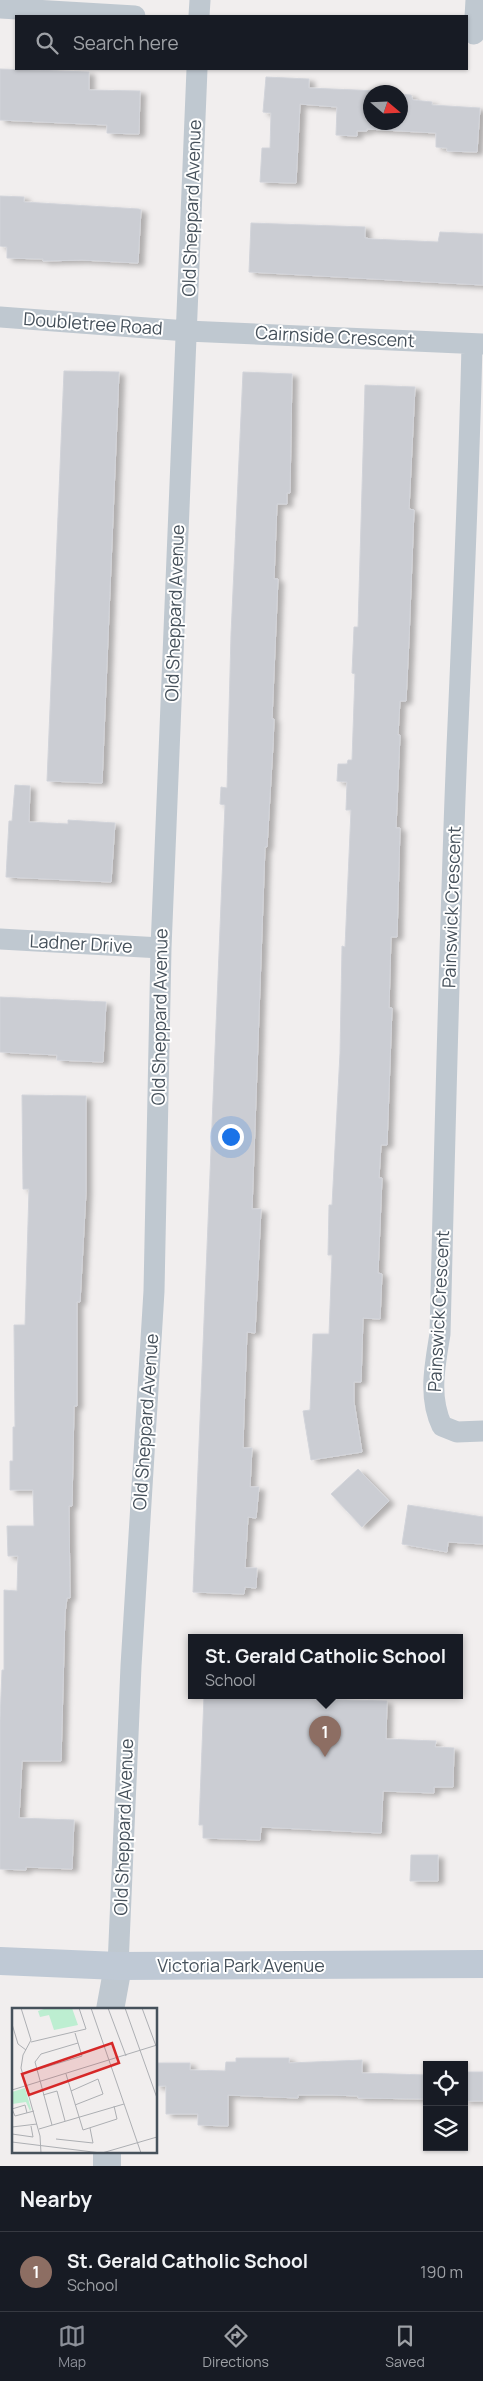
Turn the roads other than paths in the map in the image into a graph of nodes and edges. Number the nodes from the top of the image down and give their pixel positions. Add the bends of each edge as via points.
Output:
1 (200, 0) edge
2 (476, 0) edge
3 (0, 8) edge
4 (118, 15) edge
5 (200, 15) edge
6 (475, 34) edge
7 (197, 70) edge
8 (0, 317) edge
9 (187, 331) junction
10 (478, 344) edge
11 (0, 940) edge
12 (161, 948) junction
13 (483, 1431) edge
14 (0, 1961) edge
15 (483, 1964) edge
16 (118, 1966) junction
17 (110, 2008) edge

1 - 5 street
2 - 6 street
3 - 4 street
7 - 9 street, Old Sheppard Avenue
8 - 9 street, Doubletree Road
9 - 10 street, Cairnside Crescent
9 - 12 street, Old Sheppard Avenue
10 - 13 street, Painswick Crescent via 457,746 440,1334 434,1409 442,1426 457,1432
11 - 12 street, Ladner Drive
12 - 16 street, Old Sheppard Avenue via 154,1291 131,1666
14 - 16 main road, Victoria Park Avenue
15 - 16 main road, Victoria Park Avenue
16 - 17 street

